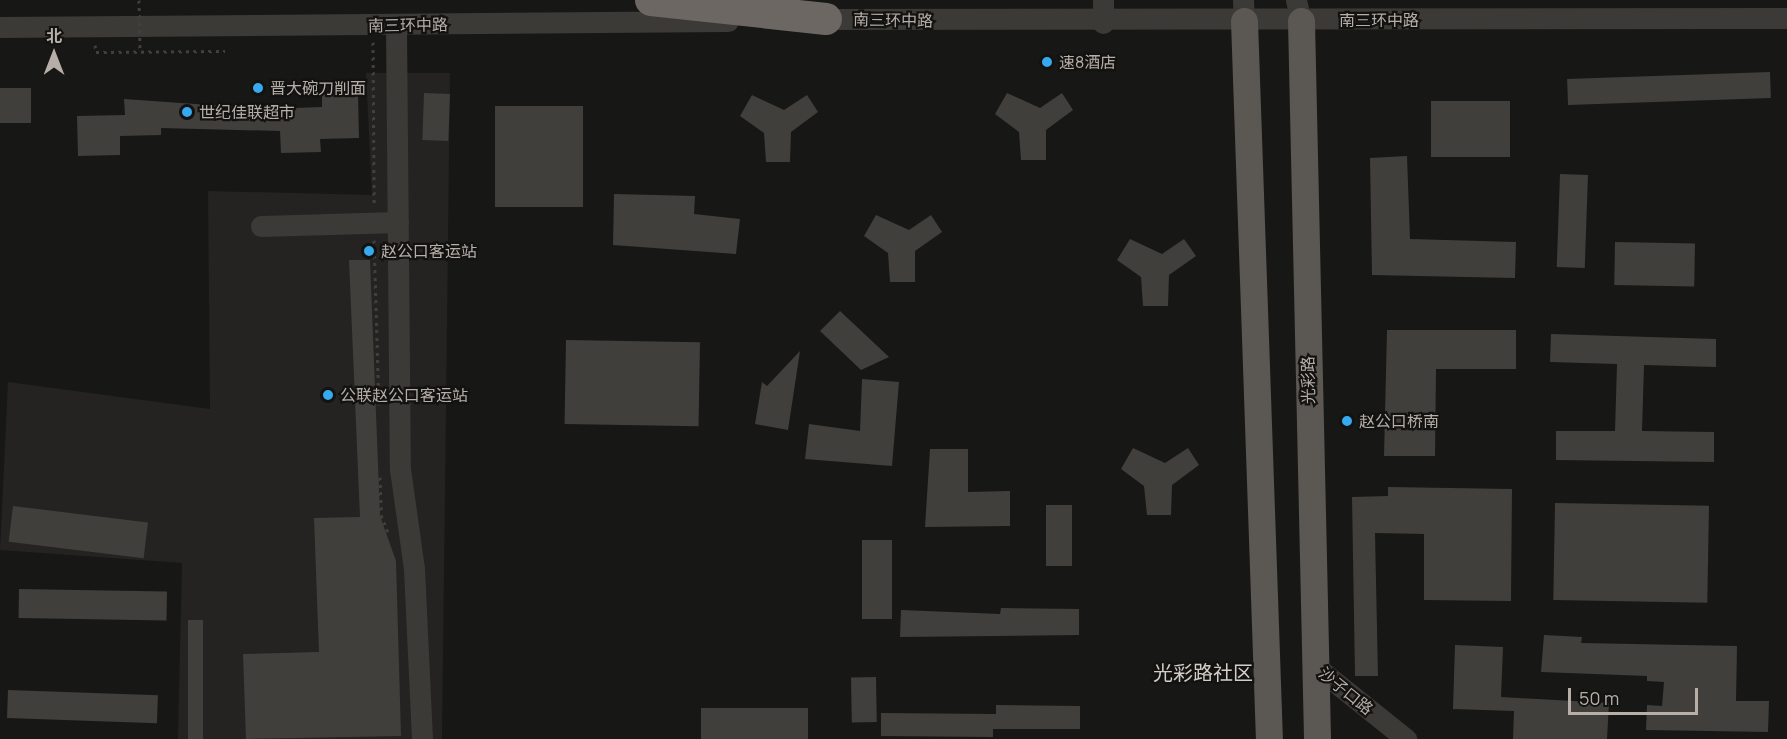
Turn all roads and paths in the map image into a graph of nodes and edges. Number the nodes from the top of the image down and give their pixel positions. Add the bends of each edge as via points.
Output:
1 (140, 0) edge
2 (651, 0) edge
3 (1103, 0) edge
4 (1298, 10) edge
5 (1436, 10) edge
6 (1243, 11) edge
7 (1787, 18) edge
8 (826, 19) junction
9 (1103, 22) junction
10 (396, 26) junction
11 (0, 27) edge
12 (140, 51) junction
13 (225, 51) dead end
14 (96, 52) dead end
15 (398, 222) junction
16 (261, 226) dead end
17 (1315, 666) junction
18 (422, 739) edge
19 (1269, 739) edge
20 (1317, 739) edge
21 (1406, 739) edge

1 - 12 path, bridge
2 - 8 highway
3 - 9 street
4 - 5 street, 南三环中路
4 - 6 street, 南三环中路
4 - 17 main road, 光彩路
5 - 7 street, 南三环中路
6 - 9 street, 南三环中路
6 - 19 main road
8 - 9 street, 南三环中路
8 - 10 street, 南三环中路
10 - 11 street, 南三环中路
10 - 15 street
12 - 13 path
12 - 14 path
15 - 16 street
15 - 18 street via 400,469 414,569
17 - 20 main road, 光彩路
17 - 21 street, 沙子口路

